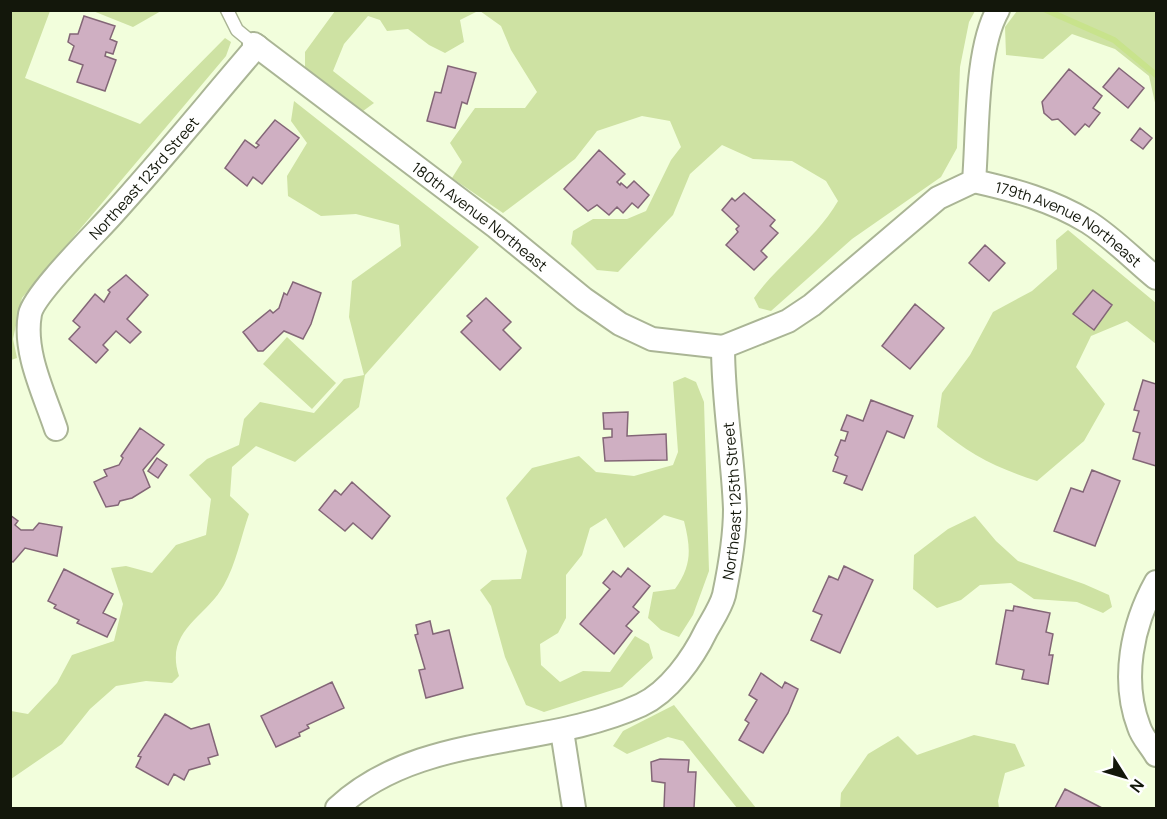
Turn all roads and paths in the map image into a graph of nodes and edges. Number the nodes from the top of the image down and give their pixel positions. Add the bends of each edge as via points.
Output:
1 (227, 10) edge
2 (998, 10) edge
3 (255, 45) junction
4 (974, 181) junction
5 (1156, 278) edge
6 (723, 347) junction
7 (56, 429) dead end
8 (1156, 582) edge
9 (562, 731) junction
10 (1156, 755) edge
11 (337, 808) edge
12 (574, 808) edge

1 - 3 lane via 237,30
2 - 4 street via 984,53
3 - 6 street, 180th Avenue Northeast via 620,324 652,339
3 - 7 street, Northeast 123rd Street via 64,266 31,311 28,332 34,364
4 - 5 street, 179th Avenue Northeast via 1059,206 1090,223
4 - 6 street via 938,198 788,321
6 - 9 street, Northeast 125th Street via 723,393 735,511 724,597 700,644 670,683 643,704
8 - 10 street via 1143,606 1132,647 1130,694 1139,729
9 - 11 street, Northeast 125th Street via 500,740 385,772
9 - 12 street

